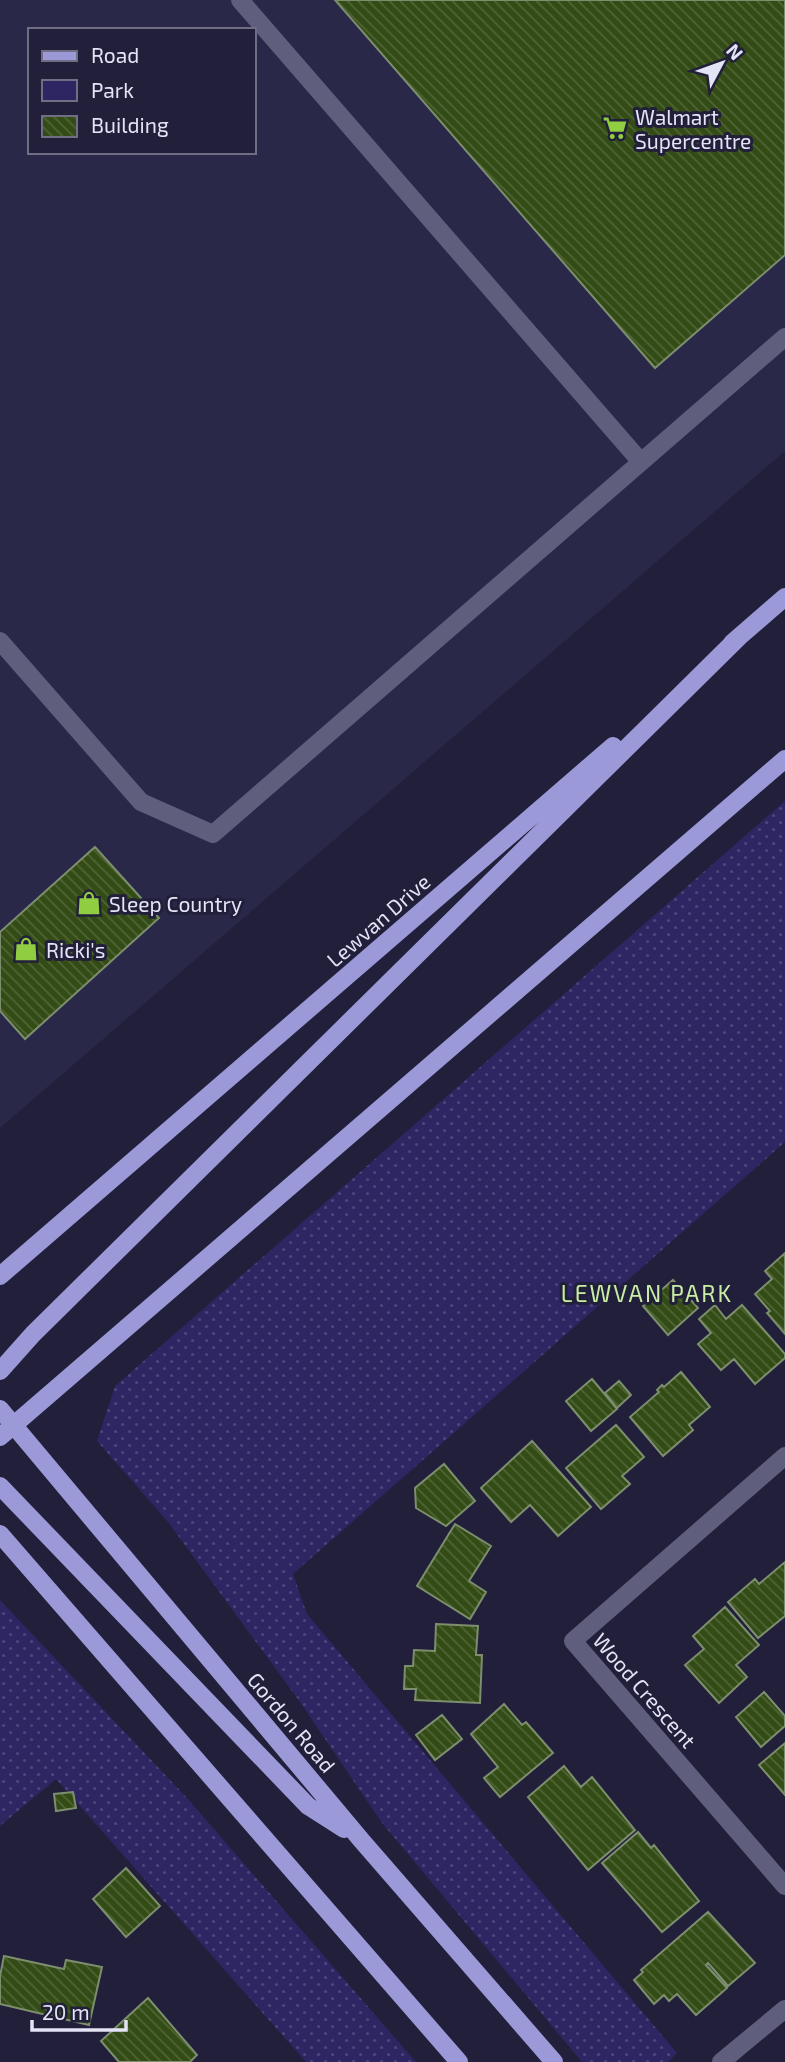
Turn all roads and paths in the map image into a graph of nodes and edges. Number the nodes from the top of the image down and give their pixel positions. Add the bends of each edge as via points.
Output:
1 (240, 0) edge
2 (785, 337) edge
3 (641, 462) junction
4 (785, 597) edge
5 (739, 637) junction
6 (0, 641) edge
7 (785, 759) edge
8 (0, 1276) edge
9 (0, 1371) edge
10 (0, 1409) edge
11 (7, 1431) edge
12 (785, 1456) edge
13 (0, 1486) edge
14 (0, 1534) edge
15 (362, 1841) junction
16 (785, 1886) edge
17 (785, 2009) edge
18 (458, 2062) edge
19 (554, 2062) edge
20 (721, 2062) edge

1 - 3 street
2 - 3 street
3 - 6 street via 213,834 141,803
4 - 5 main road, Lewvan Drive
5 - 8 main road, Lewvan Drive
5 - 9 main road
7 - 11 main road
10 - 11 main road, Gordon Road
11 - 15 main road, Gordon Road
12 - 16 street, Wood Crescent via 573,1641
13 - 15 main road via 308,1806
14 - 18 main road
15 - 19 main road, Gordon Road
17 - 20 street

